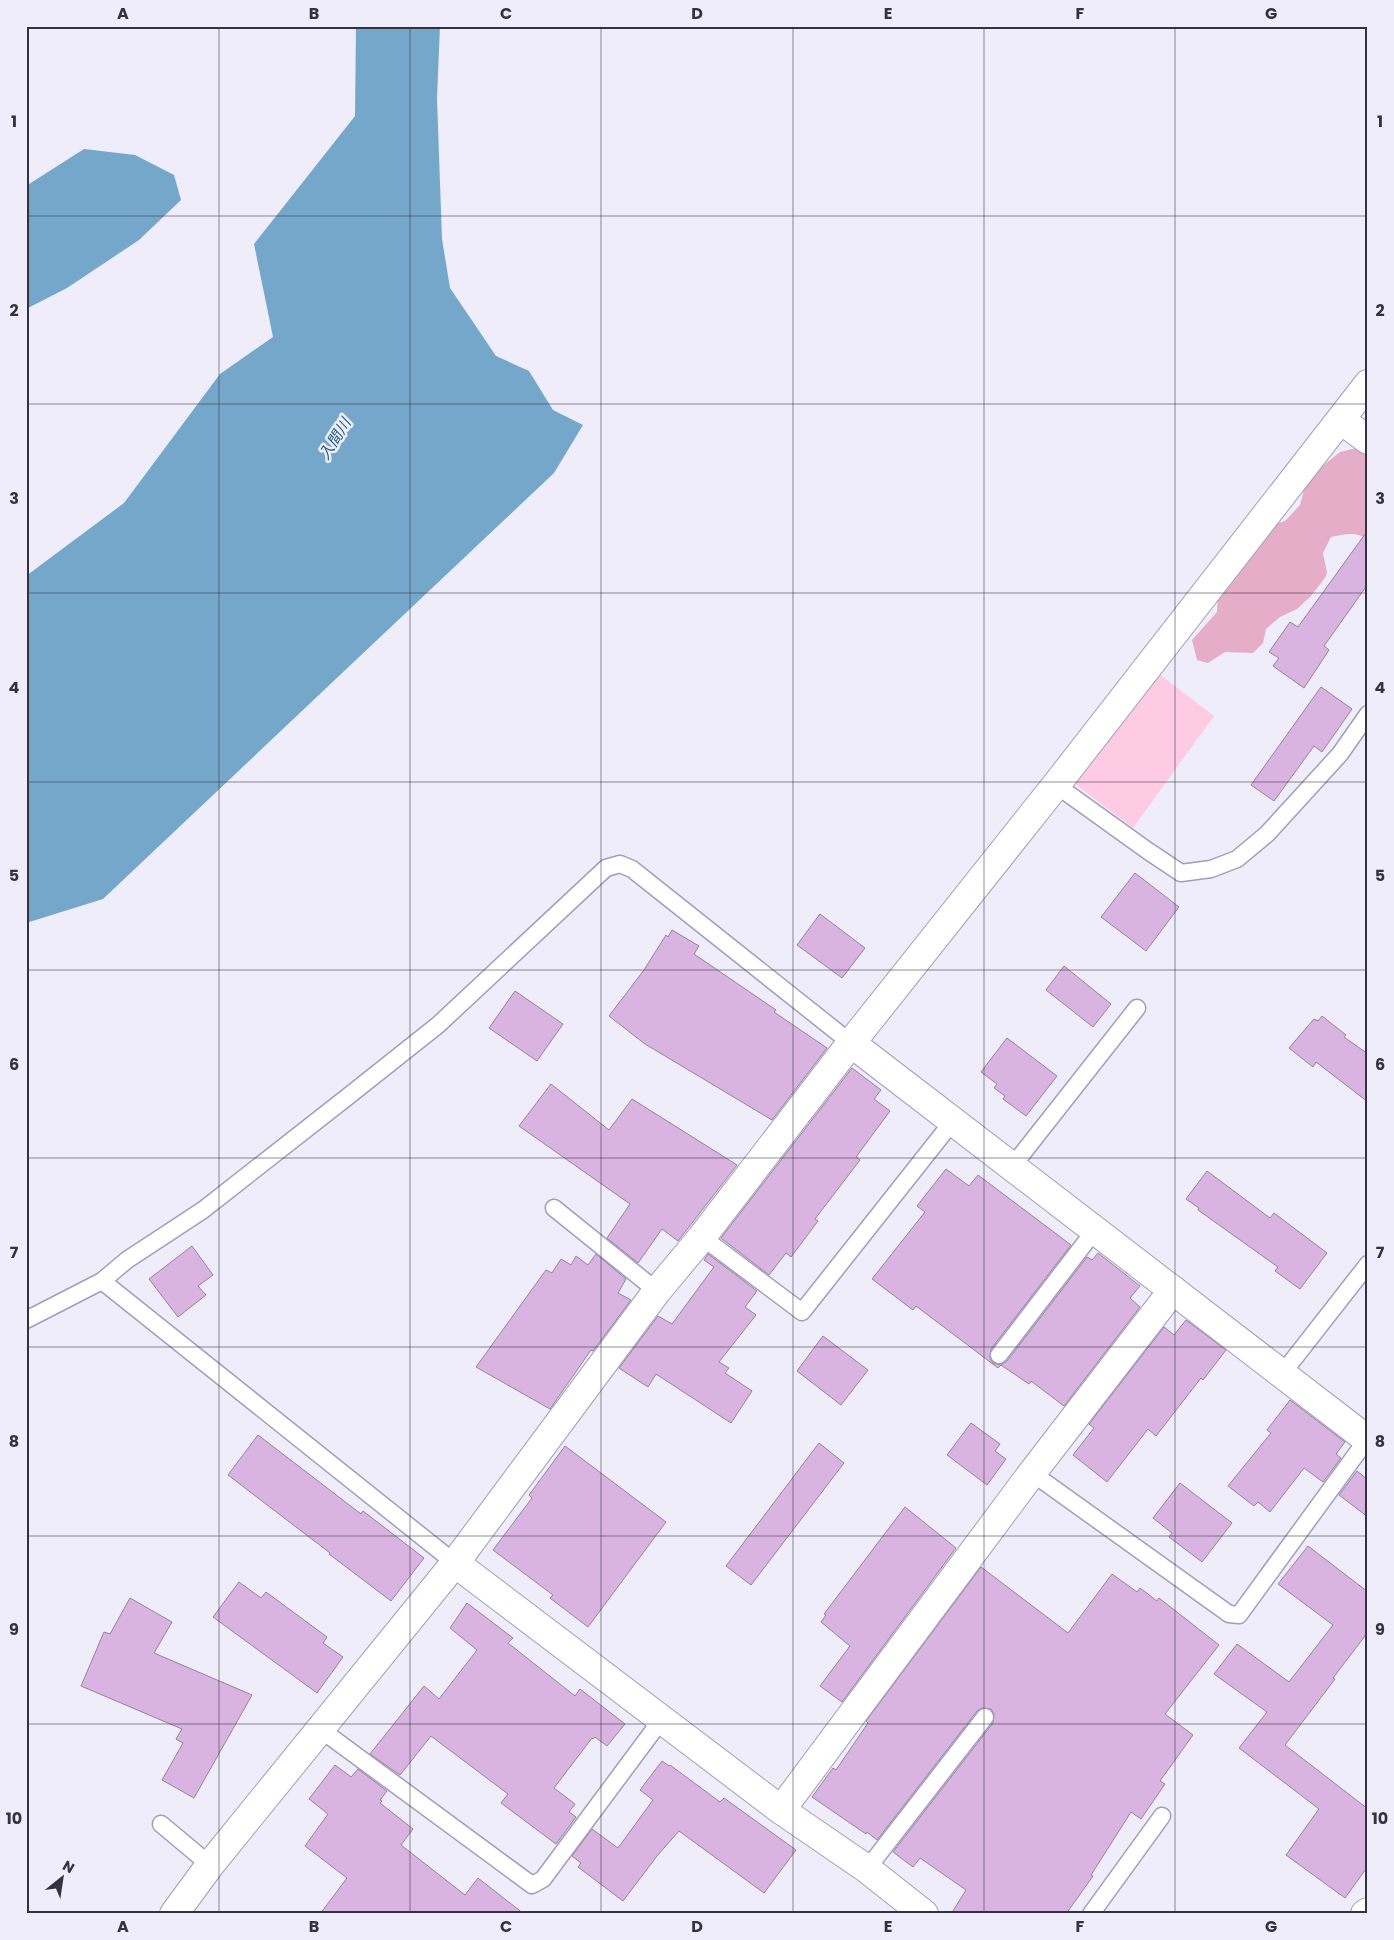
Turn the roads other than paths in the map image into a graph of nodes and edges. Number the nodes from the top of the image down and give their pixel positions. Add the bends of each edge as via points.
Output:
1 (1368, 384) edge
2 (1341, 420) junction
3 (1368, 440) edge
4 (1368, 714) edge
5 (1056, 785) junction
6 (1137, 1008) dead end
7 (851, 1043) junction
8 (953, 1121) junction
9 (1011, 1168) junction
10 (554, 1208) dead end
11 (1095, 1230) junction
12 (702, 1236) junction
13 (1368, 1264) edge
14 (102, 1281) junction
15 (1173, 1290) junction
16 (657, 1291) junction
17 (26, 1320) edge
18 (999, 1355) dead end
19 (1282, 1374) junction
20 (1367, 1439) edge
21 (1032, 1473) junction
22 (455, 1563) junction
23 (985, 1717) dead end
24 (662, 1719) junction
25 (320, 1728) junction
26 (781, 1810) junction
27 (1162, 1816) dead end
28 (161, 1824) dead end
29 (210, 1865) junction
30 (867, 1869) junction
31 (174, 1914) edge
32 (924, 1914) edge
33 (1092, 1914) edge

1 - 2 street
2 - 3 street
2 - 5 street
4 - 5 lane via 1340,754 1267,834 1237,859 1211,869 1181,873
5 - 7 street
6 - 9 lane
7 - 8 street
7 - 12 street
7 - 14 lane via 632,869 620,864 606,868 438,1025 203,1210 127,1260
8 - 9 street
8 - 12 lane via 802,1312
9 - 11 street
10 - 16 lane
11 - 15 street
11 - 18 lane
12 - 16 street
13 - 19 lane
14 - 17 lane
14 - 22 lane
15 - 19 street
15 - 21 street
16 - 22 street
19 - 20 street
20 - 21 lane via 1239,1616 1229,1614
21 - 26 street
22 - 24 street
22 - 25 street
23 - 30 lane
24 - 25 lane via 543,1880 532,1885
24 - 26 street
25 - 29 street
26 - 30 street
27 - 33 lane
28 - 29 lane
29 - 31 street
30 - 32 street

